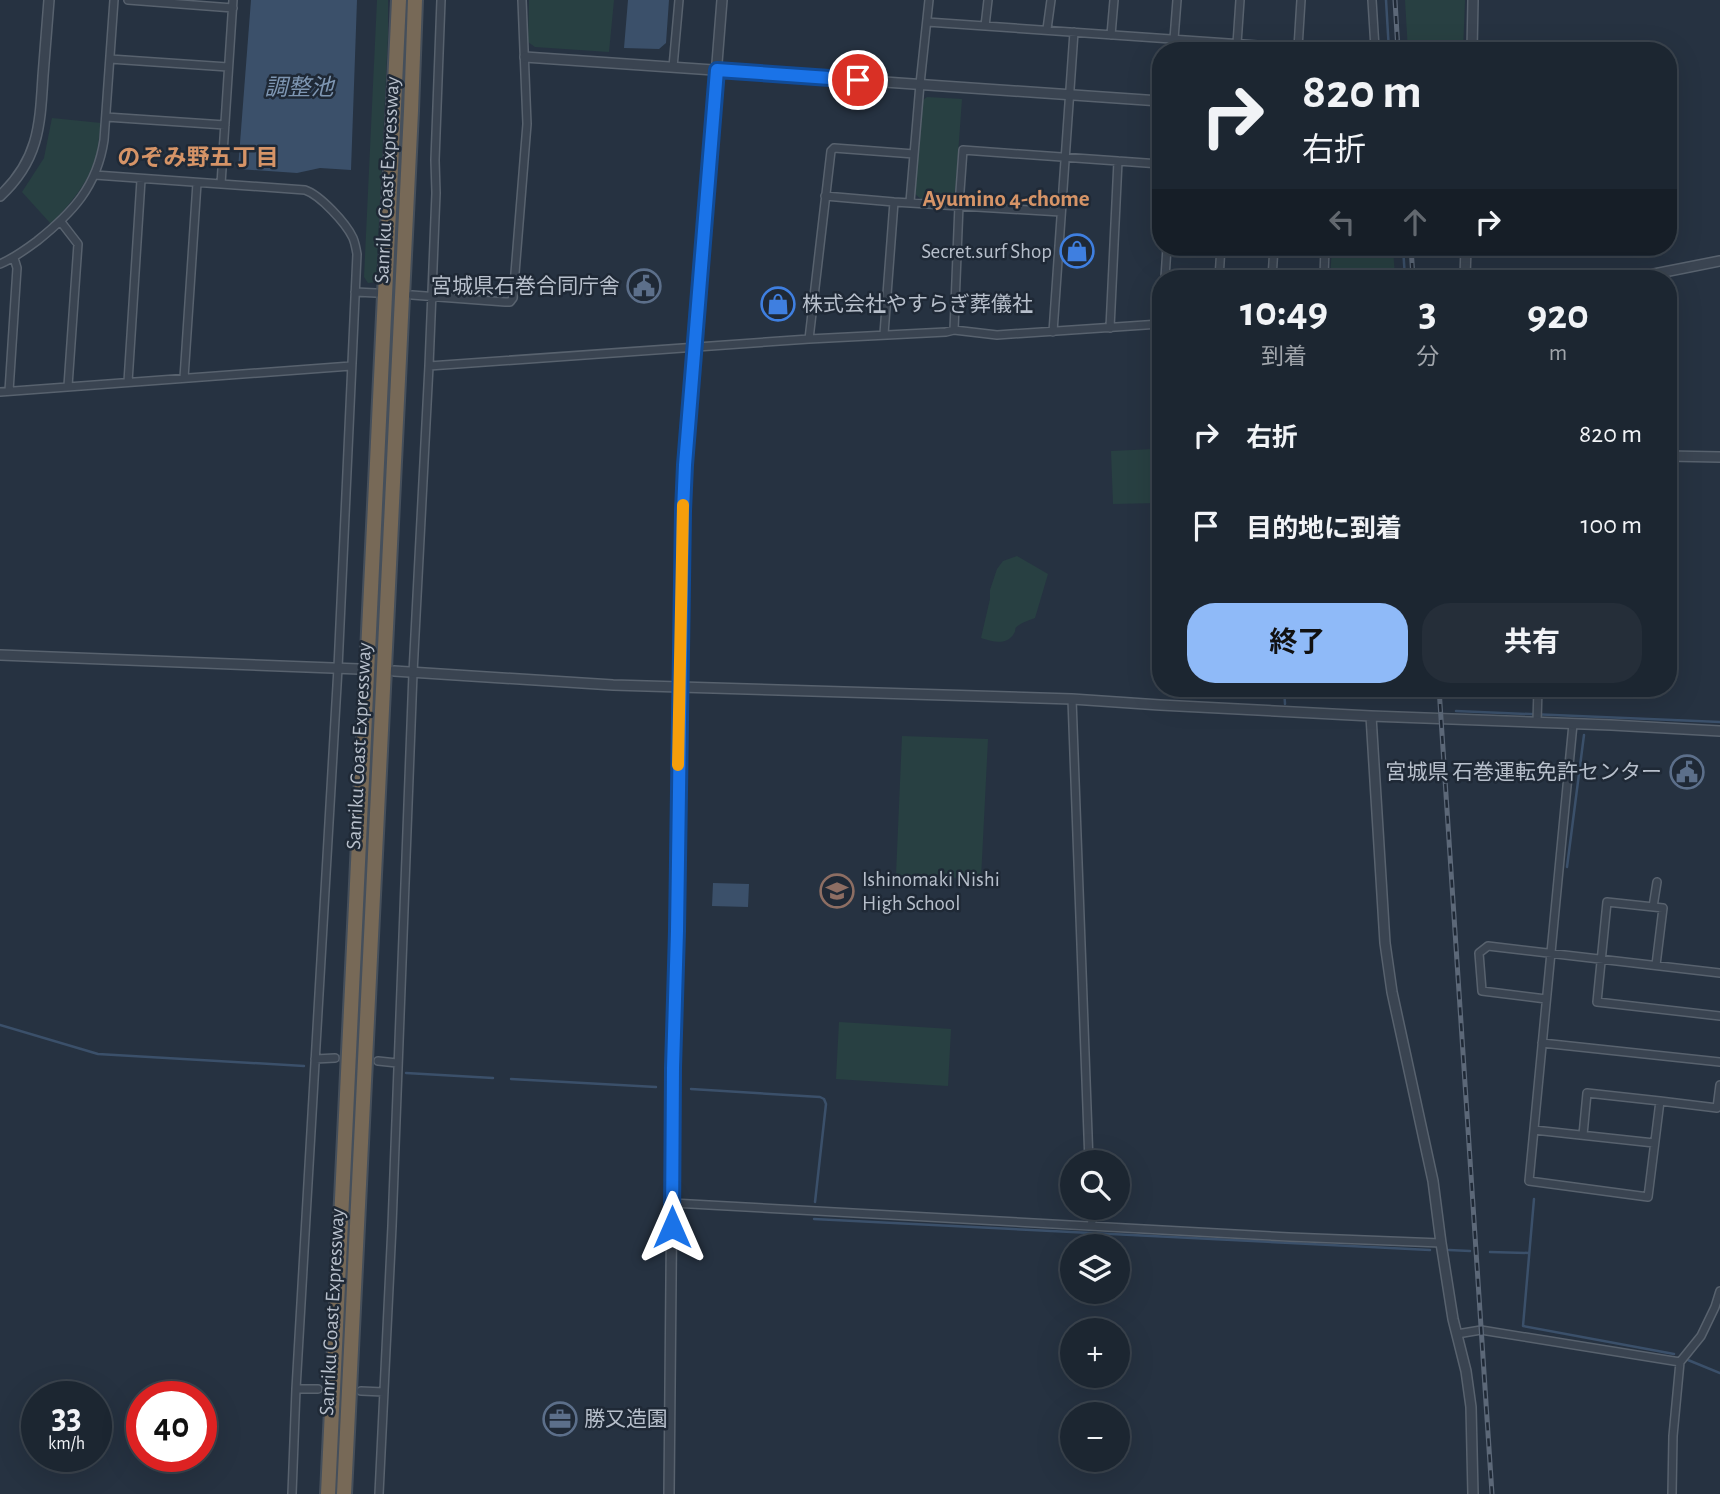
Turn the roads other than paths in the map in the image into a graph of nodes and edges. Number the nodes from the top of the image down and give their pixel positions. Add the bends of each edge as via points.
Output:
1 (49, 0) edge
2 (114, 0) edge
3 (128, 0) edge
4 (399, 0) edge
5 (415, 0) edge
6 (441, 0) edge
7 (522, 0) edge
8 (679, 0) edge
9 (722, 0) edge
10 (929, 0) edge
11 (988, 0) edge
12 (1051, 0) edge
13 (1114, 0) edge
14 (1177, 0) edge
15 (1240, 0) edge
16 (1301, 0) edge
17 (1372, 0) edge
18 (1474, 0) edge
19 (233, 4) edge
20 (927, 22) junction
21 (985, 26) junction
22 (1047, 29) junction
23 (1074, 32) junction
24 (1111, 35) junction
25 (1174, 39) junction
26 (1212, 42) edge
27 (1237, 42) edge
28 (1298, 42) edge
29 (1375, 42) edge
30 (1472, 42) edge
31 (525, 57) junction
32 (110, 59) junction
33 (228, 67) junction
34 (673, 67) junction
35 (717, 70) junction
36 (920, 84) junction
37 (1069, 94) junction
38 (1152, 100) edge
39 (106, 117) junction
40 (225, 125) junction
41 (914, 154) junction
42 (1064, 158) junction
43 (1118, 162) junction
44 (1152, 164) edge
45 (94, 175) junction
46 (141, 180) junction
47 (197, 183) junction
48 (221, 184) junction
49 (0, 196) edge
50 (825, 196) junction
51 (894, 202) junction
52 (910, 202) junction
53 (959, 205) junction
54 (1061, 212) junction
55 (61, 222) junction
56 (14, 258) junction
57 (1720, 261) edge
58 (0, 264) edge
59 (1674, 270) edge
60 (355, 292) junction
61 (376, 293) dead end
62 (412, 295) dead end
63 (432, 296) junction
64 (1152, 325) edge
65 (1110, 328) junction
66 (954, 330) junction
67 (1053, 332) junction
68 (884, 334) junction
69 (809, 339) junction
70 (695, 348) junction
71 (351, 366) junction
72 (429, 366) junction
73 (184, 378) junction
74 (128, 382) junction
75 (68, 386) junction
76 (0, 391) edge
77 (9, 391) junction
78 (1677, 456) edge
79 (1720, 457) edge
80 (0, 655) edge
81 (338, 668) junction
82 (359, 669) dead end
83 (394, 671) dead end
84 (413, 673) junction
85 (680, 688) junction
86 (1537, 697) edge
87 (1072, 699) junction
88 (1371, 716) junction
89 (1536, 722) junction
90 (1573, 724) junction
91 (1720, 731) edge
92 (1657, 882) dead end
93 (1653, 907) junction
94 (1551, 953) junction
95 (1601, 959) junction
96 (1656, 965) junction
97 (1720, 973) edge
98 (1546, 999) junction
99 (1720, 1016) edge
100 (1542, 1044) junction
101 (335, 1058) tunnel mouth
102 (315, 1059) junction
103 (378, 1061) tunnel mouth
104 (1720, 1062) edge
105 (397, 1063) junction
106 (1720, 1085) edge
107 (1660, 1101) junction
108 (1534, 1130) junction
109 (1583, 1135) junction
110 (1654, 1143) junction
111 (1089, 1150) edge
112 (672, 1203) junction
113 (1092, 1220) edge
114 (1092, 1226) junction
115 (1441, 1243) junction
116 (1720, 1291) edge
117 (1457, 1334) junction
118 (1680, 1362) junction
119 (296, 1389) junction
120 (318, 1389) dead end
121 (361, 1391) dead end
122 (384, 1392) junction
123 (292, 1494) edge
124 (328, 1494) edge
125 (344, 1494) edge
126 (379, 1494) edge
127 (669, 1494) edge
128 (1473, 1494) edge
129 (1672, 1494) edge

1 - 49 street via 37,139 21,173
2 - 32 street
3 - 19 street
4 - 124 highway, Sanriku Coast Expressway
5 - 125 highway, Sanriku Coast Expressway
6 - 63 street
7 - 31 street
8 - 34 street
9 - 35 street
10 - 20 street
11 - 21 street
12 - 22 street
13 - 24 street
14 - 25 street
15 - 27 street
16 - 28 street
17 - 29 street
18 - 30 street
19 - 33 street
20 - 21 street
20 - 36 street
21 - 22 street
22 - 23 street
23 - 24 street
23 - 37 street
24 - 25 street
25 - 26 street
31 - 34 street
31 - 63 street via 527,124 513,298 505,302
32 - 33 street
32 - 39 street
33 - 40 street
34 - 35 street
35 - 36 street
35 - 70 street
36 - 37 street
36 - 41 street
37 - 38 street
37 - 42 street
39 - 40 street
39 - 45 street
40 - 48 street
41 - 50 street via 834,148
41 - 52 street
42 - 43 street
42 - 53 street via 963,150
42 - 54 street
43 - 44 street
43 - 65 street
45 - 46 street
45 - 55 street
46 - 47 street
46 - 74 street
47 - 48 street
47 - 73 street
48 - 60 street via 305,190 318,197 354,239
50 - 51 street
50 - 69 street
51 - 52 street
51 - 68 street
52 - 53 street
53 - 54 street
53 - 66 street
54 - 67 street
55 - 56 street
55 - 75 street via 78,244
56 - 58 street
56 - 77 street
57 - 59 street
60 - 61 street
60 - 71 street
62 - 63 street
63 - 72 street
64 - 65 street
65 - 67 street
66 - 67 street via 997,335
66 - 68 street
68 - 69 street
69 - 70 street
70 - 72 street
70 - 85 street via 685,465
71 - 73 street
71 - 81 street
72 - 84 street
73 - 74 street
74 - 75 street
75 - 77 street
76 - 77 street
78 - 79 street
80 - 81 street
81 - 82 street
81 - 102 street
83 - 84 street
84 - 85 street
84 - 105 street
85 - 87 street
85 - 112 street
86 - 89 street
87 - 88 street
87 - 111 street
88 - 89 street
88 - 115 street via 1385,943 1433,1181
89 - 90 street
90 - 91 street
90 - 94 street
92 - 93 street
93 - 95 street via 1607,902
93 - 96 street via 1663,908
94 - 95 street
94 - 98 street
94 - 98 street via 1488,946 1479,953 1482,991
95 - 96 street
95 - 99 street via 1597,1002
96 - 97 street
98 - 100 street
100 - 104 street
100 - 108 street
101 - 102 street
102 - 119 street
103 - 105 street
105 - 122 street
106 - 107 street via 1717,1108
107 - 109 street via 1587,1093
107 - 110 street
108 - 109 street
108 - 110 street via 1529,1181 1648,1197
109 - 110 street
112 - 114 street
112 - 127 street
113 - 114 street
114 - 115 street
115 - 117 street
116 - 118 street via 1700,1335
117 - 118 street via 1481,1330
117 - 128 street via 1471,1407
118 - 129 street
119 - 120 street
119 - 123 street
121 - 122 street
122 - 126 street

